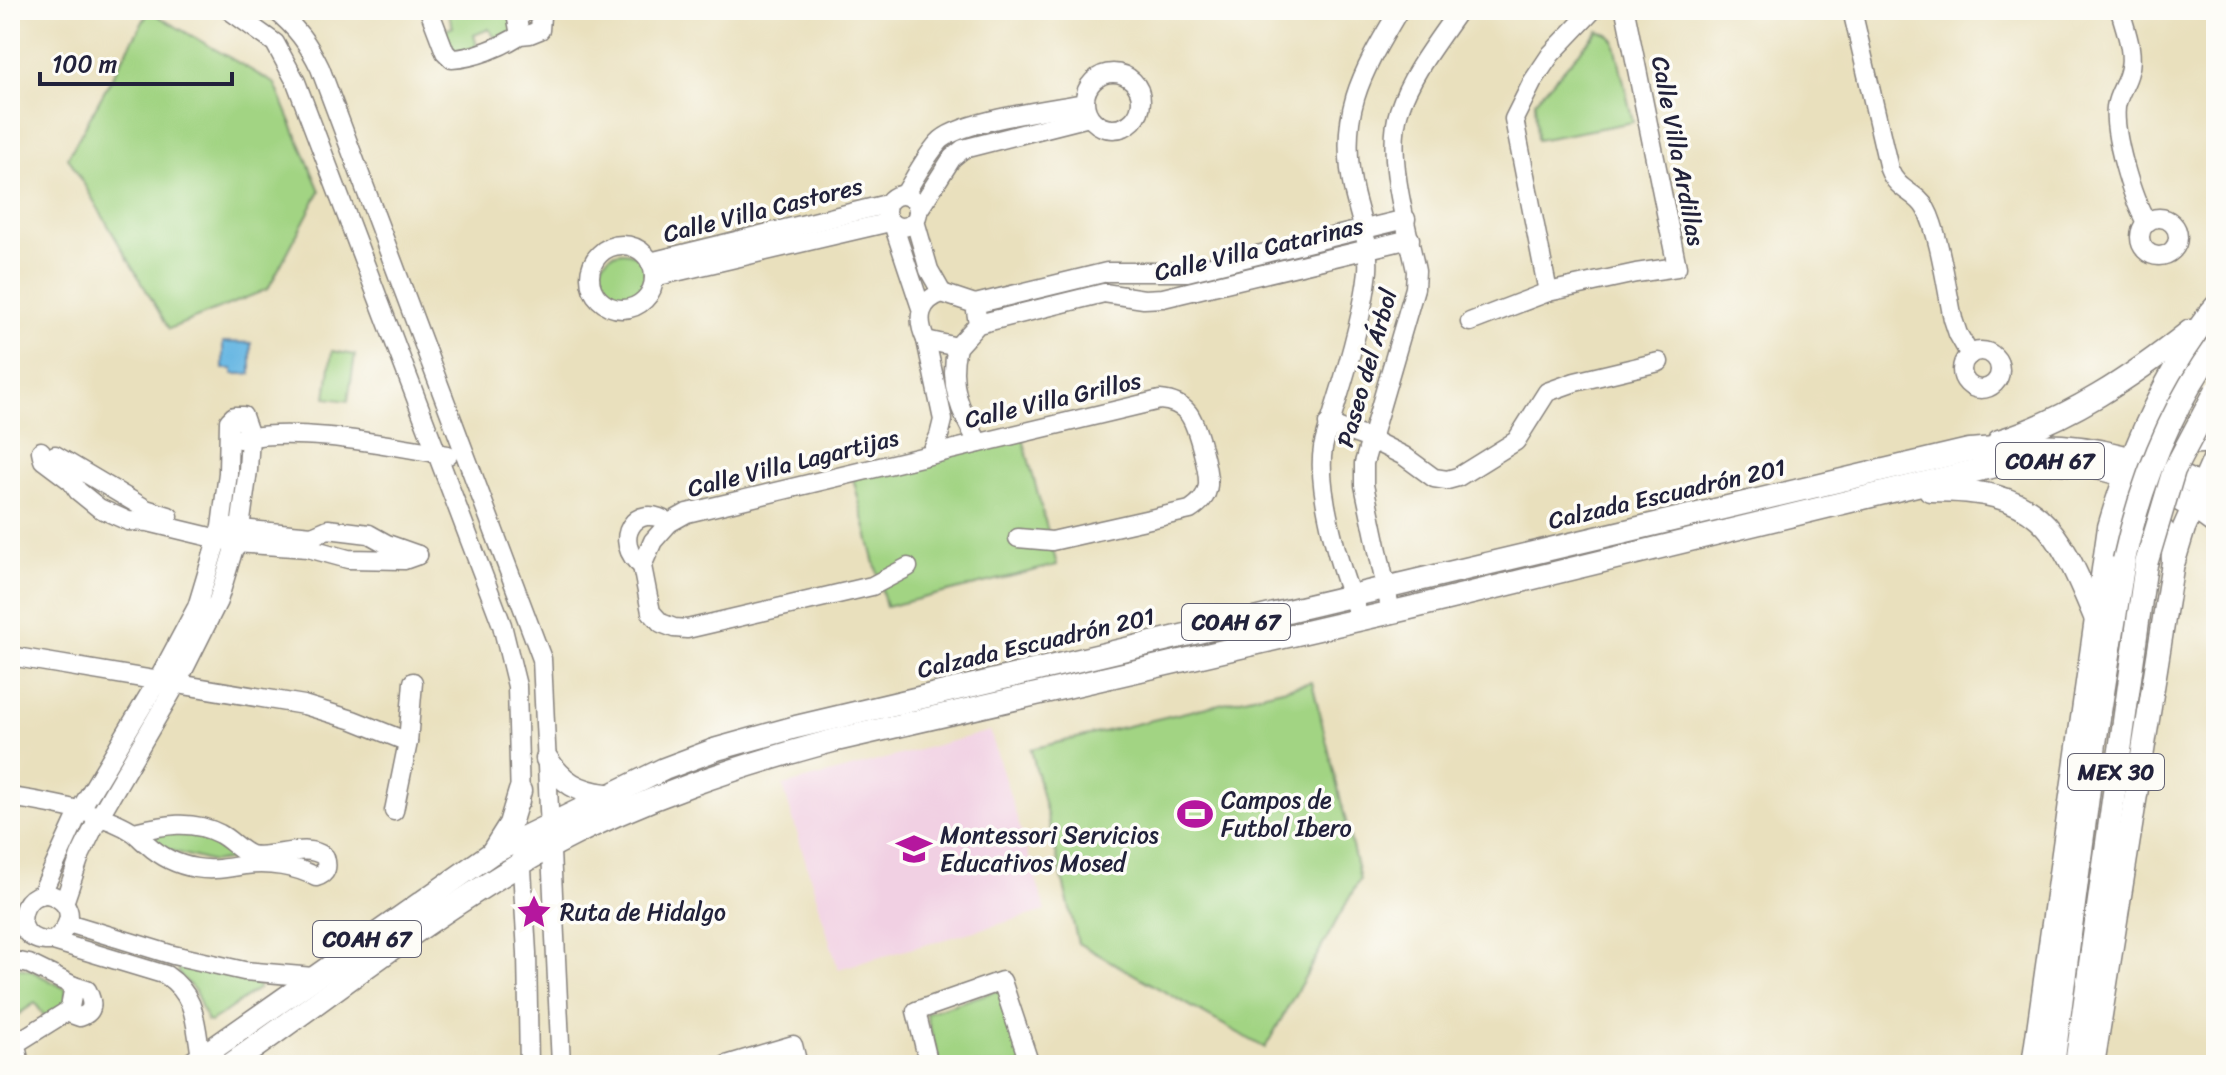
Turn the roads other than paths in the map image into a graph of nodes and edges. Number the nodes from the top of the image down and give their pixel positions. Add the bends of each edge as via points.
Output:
1 (229, 10) edge
2 (275, 10) edge
3 (429, 10) edge
4 (1399, 10) edge
5 (1459, 10) edge
6 (1593, 10) edge
7 (1625, 10) edge
8 (1852, 10) edge
9 (2120, 10) edge
10 (293, 19) edge
11 (520, 35) dead end
12 (275, 43) junction
13 (904, 195) junction
14 (916, 216) junction
15 (890, 217) junction
16 (1406, 219) junction
17 (2146, 222) dead end
18 (1363, 229) junction
19 (1410, 239) junction
20 (1368, 249) junction
21 (652, 269) dead end
22 (1548, 292) junction
23 (942, 293) junction
24 (975, 304) junction
25 (921, 308) junction
26 (2210, 313) edge
27 (1470, 322) dead end
28 (978, 324) junction
29 (926, 340) junction
30 (2216, 345) edge
31 (957, 347) junction
32 (1970, 355) dead end
33 (1659, 362) dead end
34 (2216, 391) edge
35 (2158, 398) junction
36 (1328, 424) junction
37 (249, 432) junction
38 (1370, 439) junction
39 (2216, 439) edge
40 (979, 443) junction
41 (1969, 450) junction
42 (437, 453) junction
43 (931, 454) junction
44 (466, 458) junction
45 (2216, 458) edge
46 (2127, 467) junction
47 (1901, 490) junction
48 (2204, 496) edge
49 (669, 523) junction
50 (2216, 524) edge
51 (2109, 527) junction
52 (228, 534) junction
53 (2216, 534) edge
54 (1018, 538) dead end
55 (2175, 558) junction
56 (642, 566) junction
57 (908, 567) dead end
58 (1385, 587) junction
59 (1349, 595) junction
60 (1391, 612) junction
61 (1361, 619) junction
62 (2095, 619) junction
63 (11, 655) edge
64 (158, 680) junction
65 (413, 682) dead end
66 (177, 683) junction
67 (408, 742) junction
68 (547, 759) junction
69 (520, 791) junction
70 (606, 795) junction
71 (10, 797) edge
72 (80, 810) junction
73 (394, 811) dead end
74 (99, 817) junction
75 (551, 823) junction
76 (134, 832) junction
77 (520, 838) junction
78 (552, 846) junction
79 (492, 853) junction
80 (521, 865) junction
81 (41, 895) junction
82 (64, 903) junction
83 (68, 923) junction
84 (105, 936) junction
85 (45, 940) junction
86 (173, 955) junction
87 (101, 956) junction
88 (10, 960) edge
89 (29, 964) junction
90 (166, 975) junction
91 (313, 977) junction
92 (13, 1046) edge
93 (195, 1061) edge
94 (20, 1065) edge
95 (230, 1065) edge
96 (529, 1065) edge
97 (561, 1065) edge
98 (726, 1065) edge
99 (798, 1065) edge
100 (929, 1065) edge
101 (1030, 1065) edge
102 (2033, 1065) edge
103 (2053, 1065) edge
104 (2076, 1065) edge
105 (2093, 1065) edge

1 - 12 street
2 - 10 street
3 - 11 street via 452,59
4 - 18 street, Paseo del Árbol via 1351,109 1347,146
5 - 16 street, Paseo del Árbol via 1418,69 1398,115 1395,162
6 - 22 street via 1551,54 1514,119
7 - 22 street, Calle Villa Ardillas via 1677,267
8 - 32 street via 1889,169 1930,218 1953,319
9 - 17 street via 2131,67 2120,89 2115,119
10 - 12 street
10 - 44 street via 320,68
12 - 42 street via 296,82
13 - 14 street via 915,201
13 - 14 street via 940,140 952,132 1087,110 963,149
13 - 15 street via 892,197
14 - 15 street via 907,226
14 - 23 street via 929,270
15 - 21 street, Calle Villa Castores
15 - 25 street
16 - 18 street, Calle Villa Catarinas
16 - 19 street, Paseo del Árbol
18 - 20 street, Paseo del Árbol
18 - 24 street, Calle Villa Catarinas via 1187,272 1107,272
19 - 20 street, Calle Villa Catarinas
19 - 38 street, Paseo del Árbol via 1415,288
20 - 28 street, Calle Villa Catarinas via 1163,298 1104,293
20 - 36 street, Paseo del Árbol via 1364,294
22 - 27 street, Calle Villa Ardillas
23 - 24 street
23 - 25 street
24 - 28 street
25 - 29 street via 920,329
26 - 35 main road
26 - 41 main road via 2143,367 2093,398 2053,420
28 - 31 street
29 - 31 street
29 - 43 street via 943,420
30 - 103 main road, MEX 30, bridge via 2166,426 2134,514 2095,743
31 - 40 street via 953,368 958,401
33 - 38 street via 1547,392 1516,441 1447,480 1434,478
34 - 104 main road, MEX 30, bridge via 2174,470 2146,564
35 - 39 main road via 2164,425 2174,436 2187,442
35 - 46 main road
36 - 38 street
36 - 59 street, Paseo del Árbol via 1323,492
37 - 42 street
37 - 52 street
37 - 52 street via 228,435
38 - 58 street, Paseo del Árbol via 1364,485
40 - 43 street, Calle Villa Grillos
40 - 54 street, Calle Villa Grillos via 1160,400 1180,406 1194,423 1208,476 1200,504 1052,541
41 - 46 main road, Calzada Escuadrón 201 / COAH 67 via 2064,446
41 - 58 main road, Calzada Escuadrón 201 / COAH 67
42 - 44 street
42 - 69 street via 513,658
43 - 49 street, Calle Villa Lagartijas via 687,513
44 - 68 street via 542,659
45 - 48 main road
46 - 47 main road, Calzada Escuadrón 201 / COAH 67 via 2029,461
46 - 48 main road, Calzada Escuadrón 201 / COAH 67 via 2154,486
46 - 51 main road
47 - 60 main road, Calzada Escuadrón 201 / COAH 67
47 - 62 main road via 1980,491 2019,503 2056,538
48 - 50 main road, COAH 67
48 - 55 main road
49 - 56 street, Calle Villa Lagartijas
49 - 56 street, Calle Villa Lagartijas via 647,516 629,529 629,551
51 - 55 main road via 2123,519 2154,521 2166,532
51 - 62 main road
52 - 52 street via 312,536 328,529 369,534 418,555 364,561
52 - 52 street via 113,515 88,500 43,460 41,451 146,509
52 - 64 street
52 - 66 street via 218,601
53 - 55 main road via 2191,542
55 - 105 main road
56 - 57 street, Calle Villa Lagartijas via 651,612 661,623 687,629 872,586
58 - 59 main road, Calzada Escuadrón 201 / COAH 67
58 - 60 street, Paseo del Árbol
59 - 61 street, Paseo del Árbol
59 - 70 main road, Calzada Escuadrón 201 / COAH 67 via 796,727 717,749
60 - 61 main road, Calzada Escuadrón 201 / COAH 67
61 - 78 main road, Calzada Escuadrón 201 / COAH 67 via 766,758 650,800
62 - 102 main road
63 - 64 street
64 - 66 street
64 - 72 street
65 - 67 street
66 - 67 street via 304,705
66 - 74 street
67 - 73 street
68 - 70 main road via 571,786
68 - 75 street
69 - 77 street
69 - 79 main road via 510,824
70 - 75 main road, Calzada Escuadrón 201 / COAH 67
71 - 72 street
72 - 74 street
72 - 81 street
74 - 76 street
74 - 82 street
75 - 77 main road, Calzada Escuadrón 201 / COAH 67
75 - 78 street
76 - 76 street via 168,824 202,827 219,833 249,860 221,869 194,868 161,855
77 - 79 main road, Calzada Escuadrón 201 / COAH 67
77 - 80 street
78 - 80 main road, Calzada Escuadrón 201 / COAH 67
78 - 97 street
79 - 91 main road, Calzada Escuadrón 201 / COAH 67
80 - 95 main road, Calzada Escuadrón 201 / COAH 67
80 - 96 street
81 - 82 street
81 - 85 street via 25,906 22,916 29,934
82 - 83 street
83 - 84 street
83 - 85 street via 64,932
84 - 86 street
84 - 87 street
85 - 87 street
85 - 89 street
86 - 90 street
86 - 91 street via 244,971
87 - 90 street
88 - 89 street
89 - 92 street via 74,986 70,1007
90 - 93 street via 189,997
91 - 93 main road, Calzada Escuadrón 201 / COAH 67
92 - 94 street
98 - 99 street via 793,1045
100 - 101 street via 916,1011 1002,981

